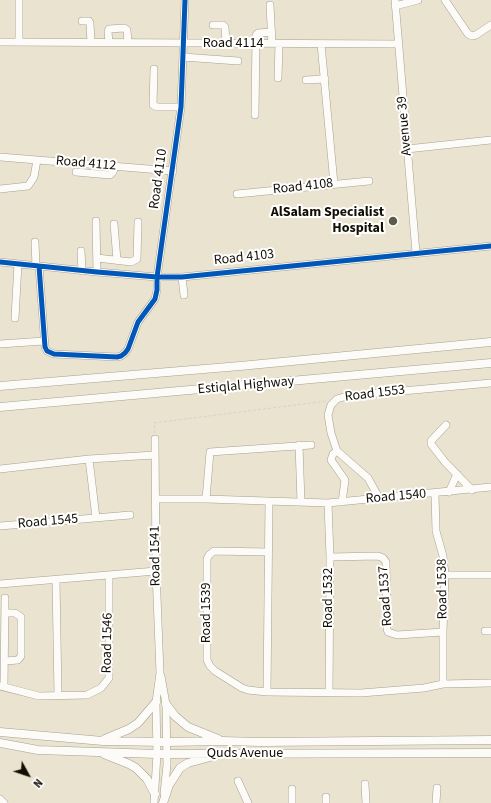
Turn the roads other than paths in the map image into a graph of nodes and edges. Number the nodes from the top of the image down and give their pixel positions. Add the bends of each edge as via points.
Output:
1 (19, 0) edge
2 (185, 0) edge
3 (418, 0) edge
4 (445, 0) edge
5 (395, 3) edge
6 (270, 5) dead end
7 (82, 21) dead end
8 (213, 25) dead end
9 (491, 25) edge
10 (272, 32) junction
11 (0, 42) edge
12 (19, 42) junction
13 (91, 43) junction
14 (109, 43) junction
15 (128, 43) junction
16 (183, 44) junction
17 (226, 44) junction
18 (256, 44) junction
19 (275, 44) junction
20 (321, 44) junction
21 (398, 44) junction
22 (183, 57) junction
23 (238, 61) dead end
24 (154, 70) dead end
25 (278, 78) dead end
26 (325, 79) junction
27 (306, 80) dead end
28 (181, 107) junction
29 (255, 115) dead end
30 (491, 140) edge
31 (407, 149) junction
32 (0, 157) edge
33 (37, 160) junction
34 (77, 164) junction
35 (114, 167) junction
36 (173, 171) junction
37 (369, 181) dead end
38 (334, 184) junction
39 (0, 189) edge
40 (237, 194) dead end
41 (96, 221) dead end
42 (138, 222) dead end
43 (114, 224) dead end
44 (35, 242) dead end
45 (491, 246) edge
46 (81, 250) dead end
47 (416, 253) junction
48 (97, 258) junction
49 (117, 260) junction
50 (0, 262) edge
51 (18, 264) junction
52 (38, 266) junction
53 (82, 271) junction
54 (97, 272) junction
55 (157, 277) junction
56 (182, 277) junction
57 (184, 295) dead end
58 (15, 318) dead end
59 (44, 341) junction
60 (491, 342) edge
61 (0, 344) edge
62 (491, 363) edge
63 (491, 383) edge
64 (0, 386) edge
65 (0, 407) edge
66 (446, 425) dead end
67 (155, 439) road end
68 (300, 445) junction
69 (311, 445) dead end
70 (337, 451) junction
71 (155, 455) junction
72 (89, 459) junction
73 (0, 469) edge
74 (457, 474) junction
75 (370, 484) junction
76 (491, 487) edge
77 (472, 490) junction
78 (449, 492) junction
79 (435, 494) junction
80 (379, 498) junction
81 (156, 499) junction
82 (206, 500) junction
83 (365, 500) junction
84 (269, 502) junction
85 (301, 502) junction
86 (342, 502) junction
87 (328, 503) junction
88 (130, 515) dead end
89 (96, 518) junction
90 (0, 526) edge
91 (268, 552) junction
92 (330, 557) junction
93 (156, 571) junction
94 (109, 575) junction
95 (445, 575) junction
96 (491, 575) edge
97 (56, 580) junction
98 (0, 584) edge
99 (5, 598) dead end
100 (5, 613) junction
101 (443, 632) junction
102 (4, 661) junction
103 (160, 673) junction
104 (491, 683) edge
105 (443, 684) junction
106 (2, 687) edge
107 (267, 692) junction
108 (328, 693) junction
109 (58, 696) junction
110 (156, 702) junction
111 (166, 704) junction
112 (0, 732) edge
113 (103, 740) junction
114 (491, 740) edge
115 (222, 741) junction
116 (156, 742) junction
117 (167, 742) junction
118 (0, 743) edge
119 (96, 752) junction
120 (167, 753) junction
121 (491, 753) edge
122 (157, 754) junction
123 (221, 754) junction
124 (238, 781) dead end
125 (365, 784) dead end
126 (437, 788) dead end
127 (292, 789) dead end
128 (155, 794) junction
129 (0, 799) edge
130 (4, 803) edge
131 (154, 803) edge
132 (163, 803) edge
133 (248, 803) edge
134 (292, 803) edge
135 (366, 803) edge
136 (436, 803) edge

1 - 12 street
2 - 16 street, Road 4110
3 - 5 street
4 - 9 street via 468,34 476,35
5 - 21 street, Avenue 39
6 - 10 street
7 - 13 street via 90,22
8 - 17 street via 225,27
10 - 18 street via 257,33
10 - 19 street
11 - 12 street, Road 4114
12 - 13 street, Road 4114
13 - 14 street, Road 4114
14 - 15 street, Road 4114
14 - 15 street via 109,29 124,28 127,30
15 - 16 street, Road 4114
16 - 17 street, Road 4114
16 - 22 street, Road 4110
17 - 18 street, Road 4114
18 - 19 street, Road 4114
18 - 29 street
19 - 20 street, Road 4114
19 - 25 street
20 - 21 street, Road 4114
20 - 26 street
21 - 31 street, Avenue 39
22 - 23 street
22 - 28 street, Road 4110
24 - 28 street via 153,105
26 - 27 street
26 - 38 street
28 - 36 street, Road 4110
30 - 31 street
31 - 47 street, Avenue 39
32 - 33 street, Road 4112
33 - 34 street, Road 4112
33 - 39 street via 34,177 28,186
34 - 35 street, Road 4112
34 - 35 street via 76,175 110,175
35 - 36 street, Road 4112
36 - 55 street, Road 4110
37 - 38 street, Road 4108
38 - 40 street, Road 4108
41 - 48 street
42 - 49 street via 137,260
43 - 49 street
44 - 52 street
45 - 47 street, Road 4103
46 - 53 street
47 - 56 street, Road 4103
48 - 49 street
48 - 54 street
50 - 51 street, Road 4103
51 - 52 street, Road 4103
51 - 58 street
52 - 53 street, Road 4103
52 - 59 street
53 - 54 street, Road 4103
54 - 55 street, Road 4103
55 - 56 street, Road 4103
55 - 59 street, Road 4110 via 157,295 138,322 128,349 121,356 54,354 47,351
56 - 57 street
59 - 61 street
60 - 64 main road, Estiqlal Highway
62 - 65 main road, Estiqlal Highway
63 - 70 street, Road 1553 via 347,396 338,399 331,405 328,415
66 - 74 street via 430,441
67 - 71 street, Road 1541
68 - 69 street
68 - 82 street via 210,452
68 - 85 street
70 - 75 street via 368,478
70 - 86 street via 331,460 345,480
71 - 72 street
71 - 81 street, Road 1541
72 - 73 street
72 - 89 street, Road 1545
74 - 77 street
74 - 78 street
75 - 80 street
75 - 83 street
76 - 77 street, Road 1540
77 - 78 street, Road 1540
78 - 79 street, Road 1540
79 - 80 street, Road 1540
79 - 95 street, Road 1538 via 436,531
80 - 83 street, Road 1540
81 - 82 street, Road 1540
81 - 93 street, Road 1541
82 - 84 street, Road 1540
83 - 86 street, Road 1540
84 - 85 street, Road 1540
84 - 91 street
85 - 87 street, Road 1540
86 - 87 street, Road 1540
87 - 92 street, Road 1532
88 - 89 street, Road 1545
89 - 90 street, Road 1545
91 - 107 street
91 - 107 street, Road 1539 via 214,551 207,559 207,660 215,671 242,688
92 - 101 street, Road 1537 via 384,558 388,632
92 - 108 street, Road 1532
93 - 94 street
93 - 103 street, Road 1541
94 - 97 street
94 - 109 street, Road 1546 via 109,678 100,688 87,695
95 - 96 street
95 - 101 street, Road 1538
97 - 98 street
97 - 109 street
99 - 100 street, Road 1546
100 - 102 street, Road 1546
100 - 102 street via 15,613 20,617 22,656 17,661
101 - 105 street, Road 1538
102 - 106 street, Road 1546
103 - 110 street, Road 1541
103 - 111 street, Road 1541
104 - 105 street, Road 1539
105 - 108 street, Road 1539 via 361,693
106 - 109 street, Road 1546 via 39,696
107 - 108 street, Road 1539
110 - 113 main road via 138,723
110 - 116 street, Road 1541
111 - 115 main road via 175,716 188,726
111 - 117 street, Road 1541
112 - 113 main road, Quds Avenue
113 - 116 main road, Quds Avenue
114 - 115 main road, Quds Avenue
115 - 117 main road, Quds Avenue
116 - 117 main road, Quds Avenue
116 - 122 street, Road 1541
117 - 120 street, Road 1541
118 - 119 main road, Quds Avenue via 38,750
119 - 122 main road, Quds Avenue
119 - 128 main road via 136,768 147,779
120 - 122 main road, Quds Avenue
120 - 123 main road, Quds Avenue
120 - 132 street, Road 1541
121 - 123 main road, Quds Avenue
122 - 128 street, Road 1541
123 - 132 main road via 188,763 180,768 169,785
124 - 133 street
125 - 135 street
126 - 136 street
127 - 134 street
128 - 131 street, Road 1541
129 - 130 street

